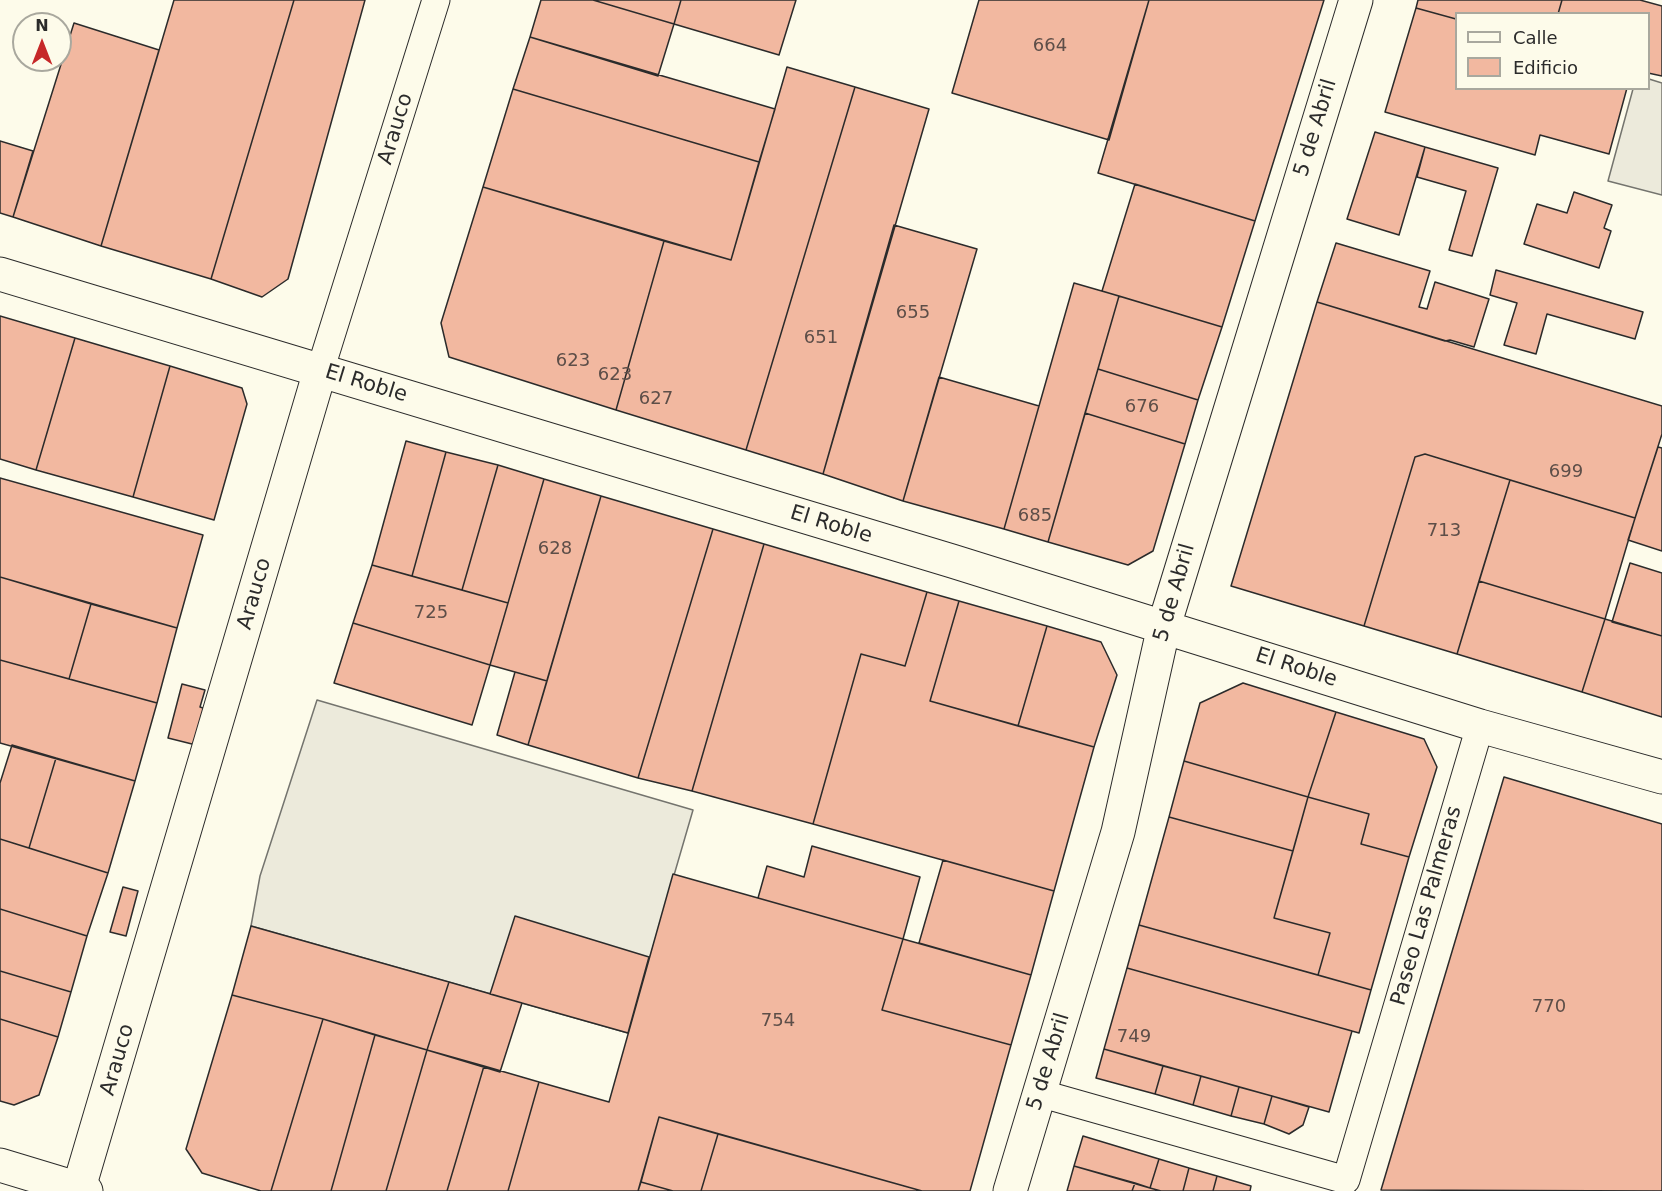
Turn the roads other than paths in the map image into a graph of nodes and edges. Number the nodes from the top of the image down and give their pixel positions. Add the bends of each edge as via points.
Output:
1 (436, 0) edge
2 (1356, 0) edge
3 (0, 274) edge
4 (320, 371) junction
5 (1164, 626) junction
6 (1480, 726) junction
7 (1662, 777) edge
8 (1039, 1093) junction
9 (0, 1165) edge
10 (1353, 1186) edge
11 (81, 1191) edge
12 (1010, 1191) edge

1 - 4 street, Arauco
2 - 5 street, 5 de Abril
3 - 4 street, El Roble
4 - 5 street, El Roble
4 - 11 street, Arauco
5 - 6 street, El Roble
5 - 8 street, 5 de Abril via 1118,832
6 - 7 street, El Roble
6 - 10 street, Paseo Las Palmeras via 1374,1087
8 - 10 street
8 - 12 street, 5 de Abril
9 - 11 street

